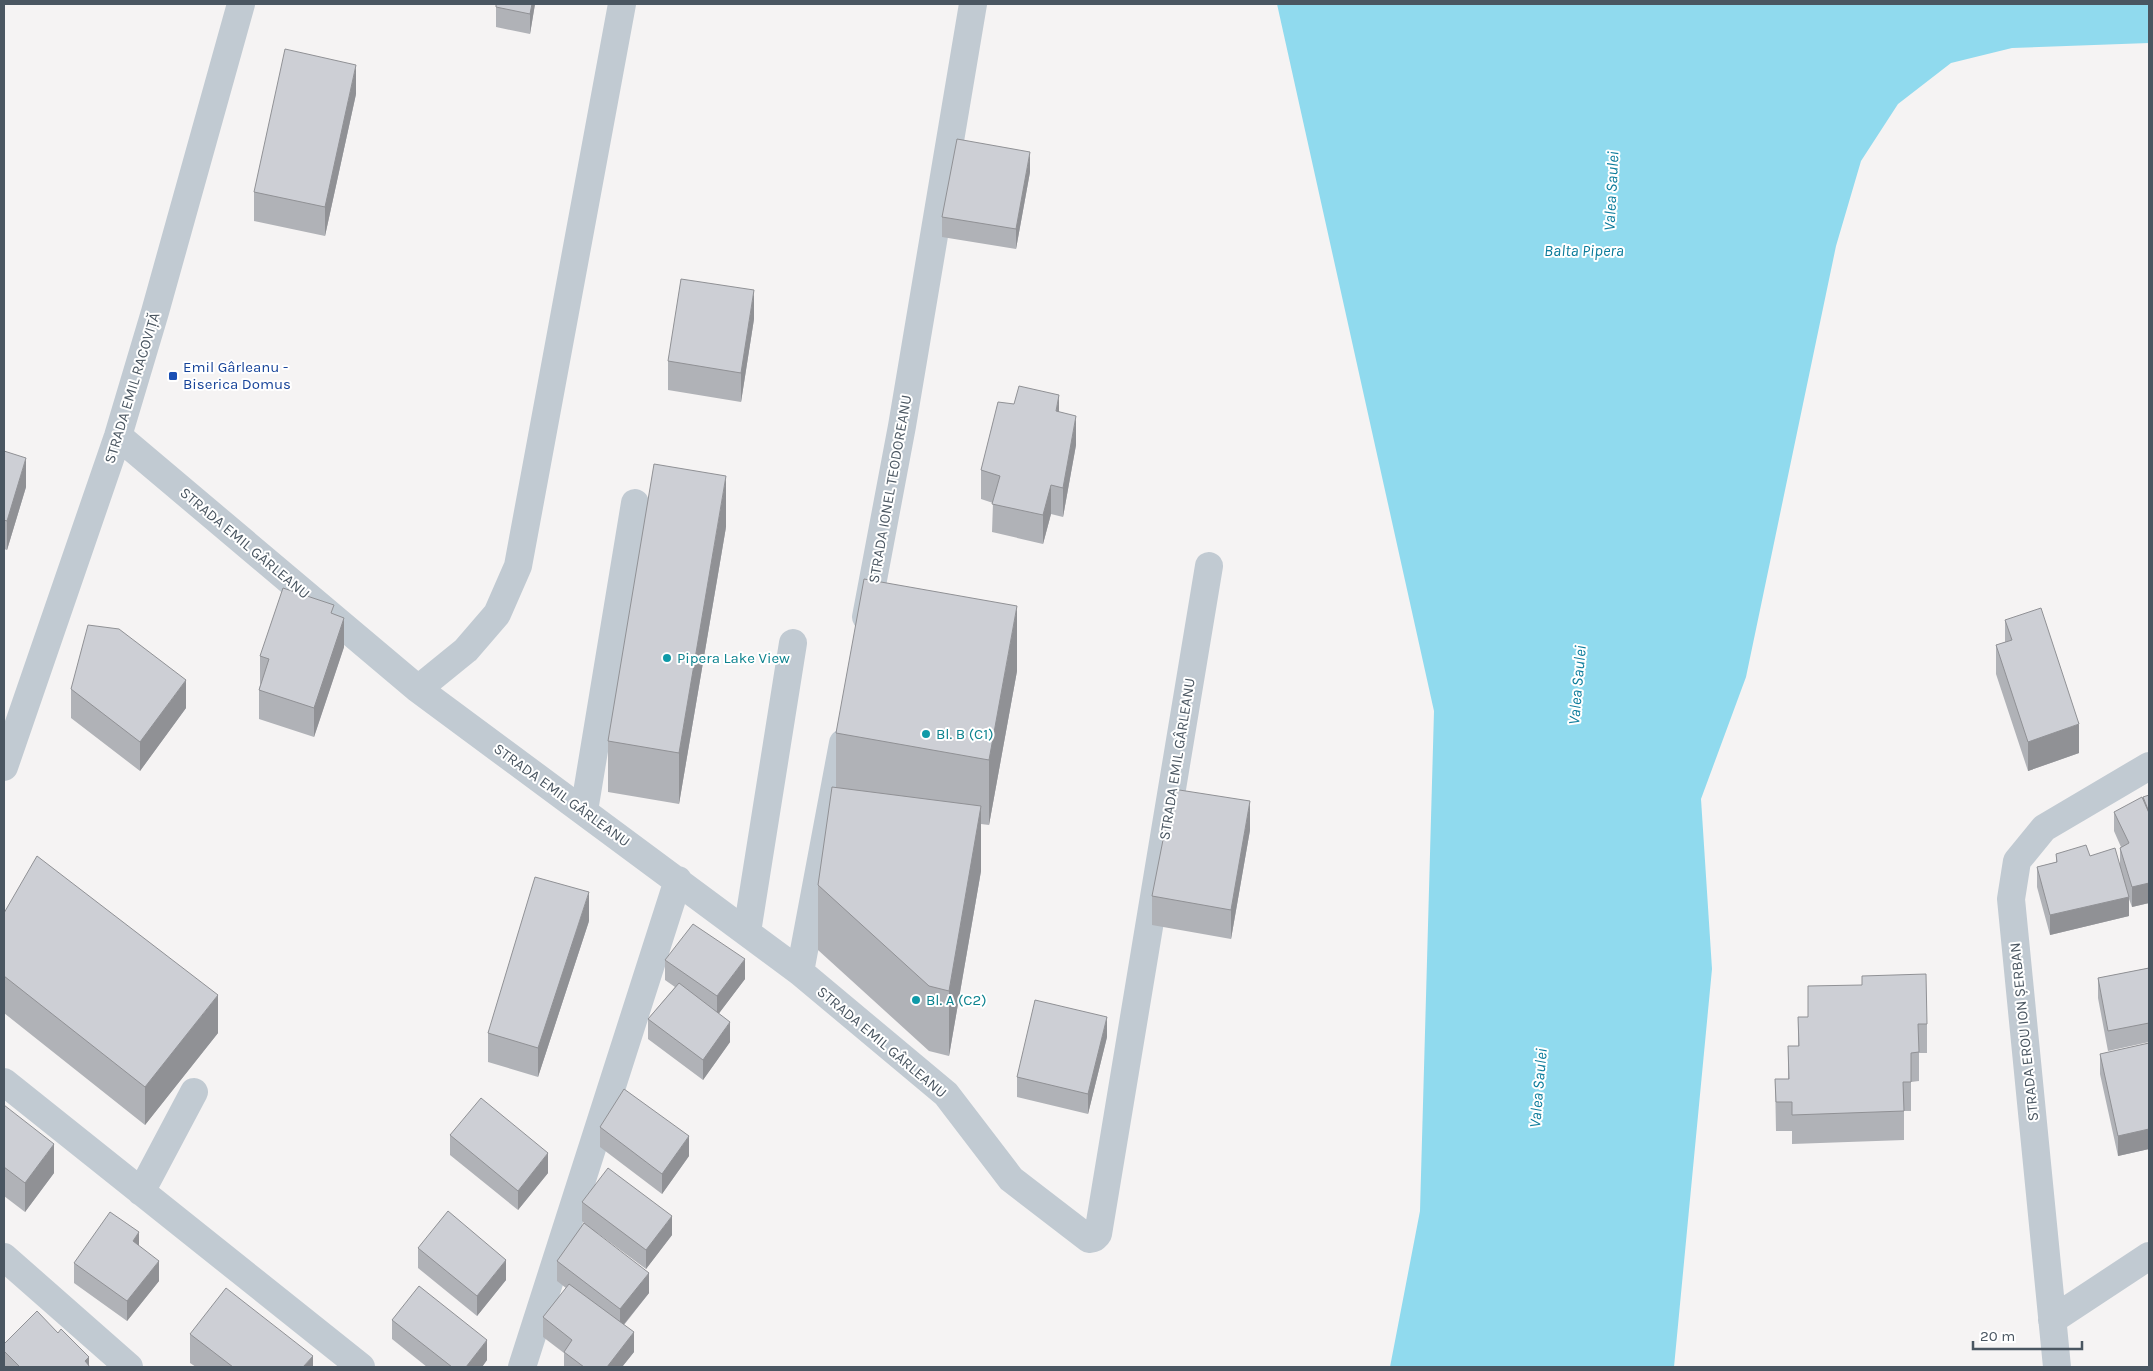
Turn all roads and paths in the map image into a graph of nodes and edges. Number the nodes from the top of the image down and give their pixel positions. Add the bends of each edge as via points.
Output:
1 (240, 4) edge
2 (622, 4) edge
3 (973, 4) edge
4 (118, 436) junction
5 (635, 503) dead end
6 (1209, 566) dead end
7 (862, 641) edge
8 (793, 643) dead end
9 (418, 689) junction
10 (847, 719) edge
11 (2149, 766) edge
12 (4, 767) edge
13 (584, 811) junction
14 (678, 880) junction
15 (746, 932) junction
16 (800, 972) junction
17 (4, 1082) edge
18 (194, 1092) dead end
19 (141, 1192) junction
20 (2149, 1256) edge
21 (4, 1257) edge
22 (2052, 1320) junction
23 (129, 1367) edge
24 (361, 1367) edge
25 (522, 1367) edge
26 (2057, 1367) edge

1 - 4 street, STRADA EMIL RACOVIȚĂ
2 - 9 street via 518,566 497,614 466,650
3 - 7 street, STRADA IONEL TEODOREANU
4 - 9 street, STRADA EMIL GÂRLEANU
4 - 12 street, STRADA EMIL RACOVIȚĂ
5 - 13 street
6 - 16 street, STRADA EMIL GÂRLEANU via 1098,1234 1094,1238 1088,1239 1011,1179 946,1094
8 - 15 street
9 - 13 street, STRADA EMIL GÂRLEANU
10 - 16 street
11 - 22 street, STRADA EROU ION ȘERBAN via 2044,828 2017,861 2011,899
13 - 14 street, STRADA EMIL GÂRLEANU
14 - 15 street, STRADA EMIL GÂRLEANU
14 - 25 street
15 - 16 street, STRADA EMIL GÂRLEANU
17 - 19 street
18 - 19 street
19 - 24 street
20 - 22 street
21 - 23 street
22 - 26 street, STRADA EROU ION ȘERBAN

